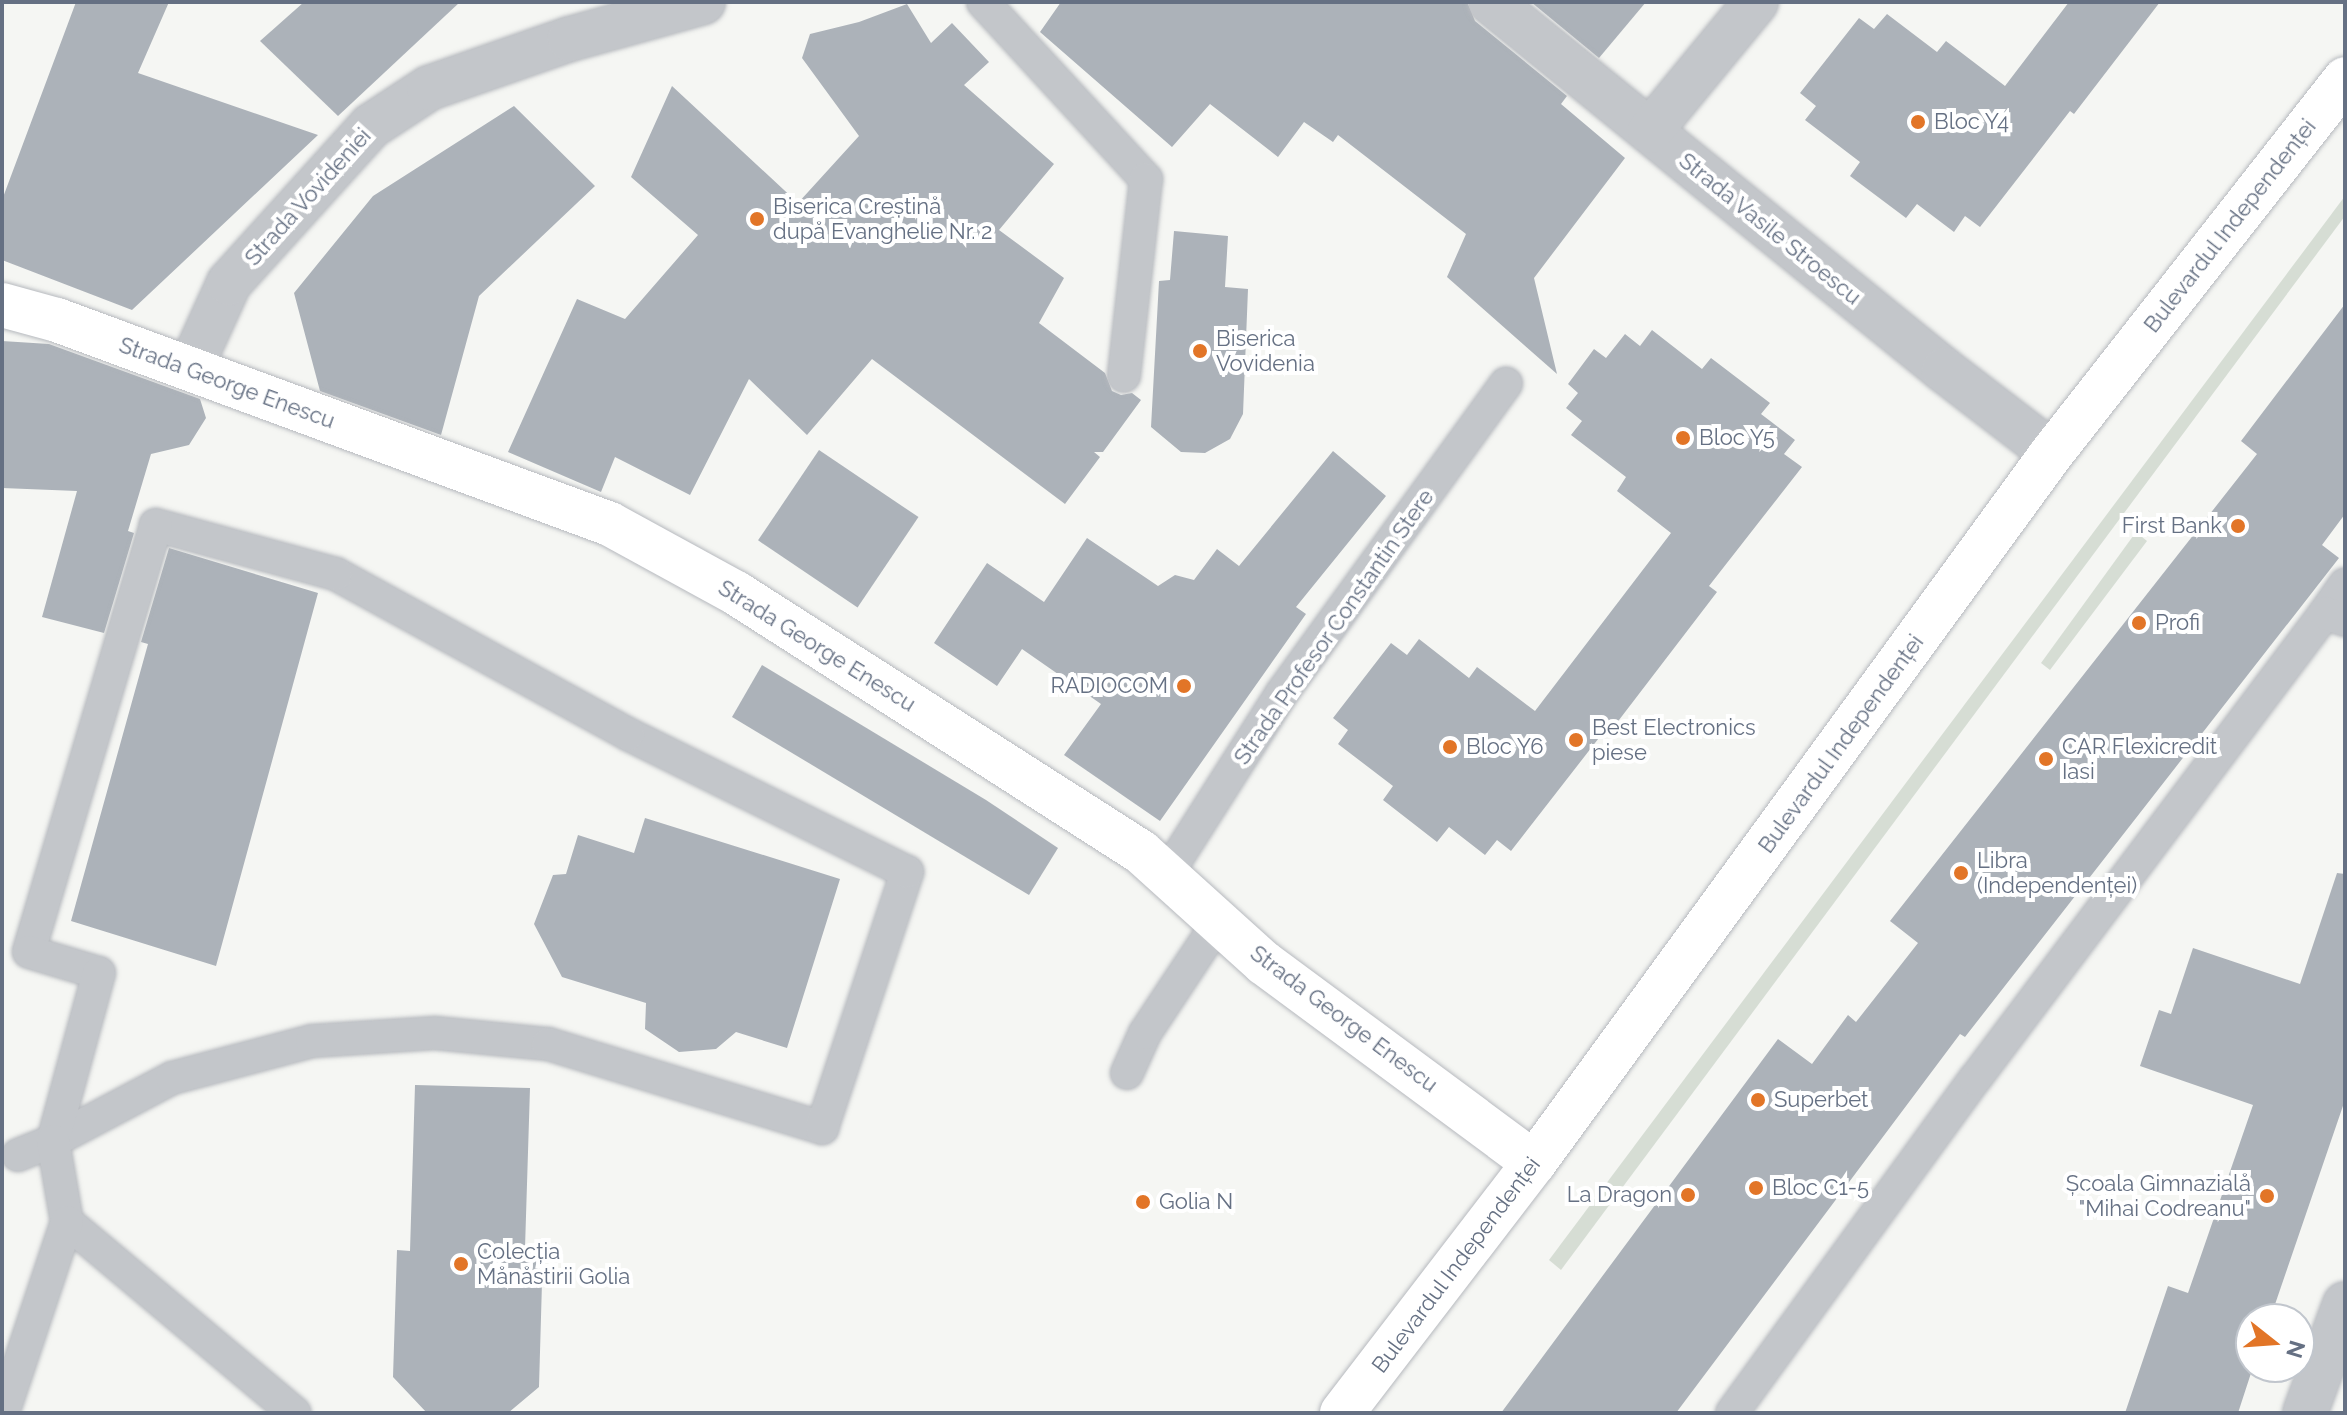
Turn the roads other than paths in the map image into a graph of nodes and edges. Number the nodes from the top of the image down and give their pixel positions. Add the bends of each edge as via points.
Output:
1 (703, 2) edge
2 (983, 2) edge
3 (1491, 2) edge
4 (1756, 2) edge
5 (2345, 79) edge
6 (1650, 131) junction
7 (2, 305) edge
8 (190, 369) junction
9 (1124, 376) dead end
10 (1506, 384) dead end
11 (2052, 453) junction
12 (2345, 584) edge
13 (2335, 616) edge
14 (1167, 874) junction
15 (1219, 921) junction
16 (1127, 1073) dead end
17 (53, 1141) junction
18 (18, 1155) dead end
19 (1534, 1163) junction
20 (67, 1222) junction
21 (2345, 1304) edge
22 (3, 1413) edge
23 (295, 1413) edge
24 (1342, 1413) edge
25 (1732, 1413) edge
26 (2305, 1413) edge

1 - 8 street, Strada Vovideniei via 570,39 429,88 371,126 229,283
2 - 9 lane via 1146,179
3 - 6 street, Strada Vasile Stroescu
4 - 6 street
5 - 11 street, Bulevardul Independenței
6 - 11 street, Strada Vasile Stroescu
7 - 8 street, Strada George Enescu
8 - 14 street, Strada George Enescu via 610,524 736,593 1141,852
10 - 14 lane, Strada Profesor Constantin Stere via 1282,693
11 - 19 street, Bulevardul Independenței
12 - 13 lane
13 - 25 lane via 1975,1079
14 - 15 street, Strada George Enescu
15 - 16 lane via 1145,1033
15 - 19 street, Strada George Enescu via 1264,963
17 - 17 lane via 172,1078 312,1041 435,1033 548,1044 822,1128 907,872 628,734 336,574 156,525 29,952 99,973
17 - 18 lane
17 - 20 lane
19 - 24 street, Bulevardul Independenței
20 - 22 lane
20 - 23 lane
21 - 26 street

